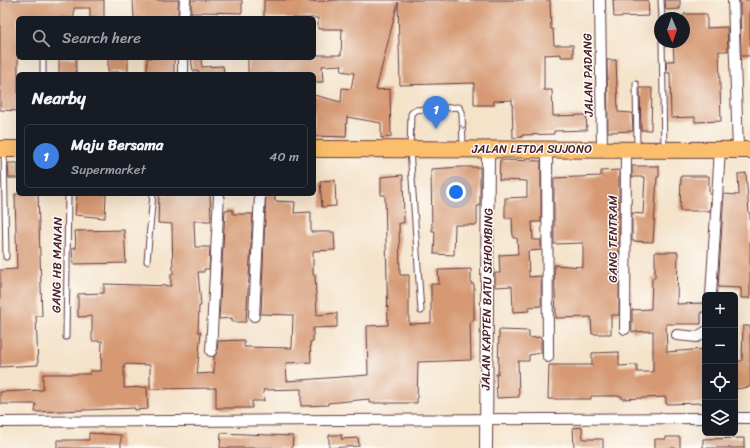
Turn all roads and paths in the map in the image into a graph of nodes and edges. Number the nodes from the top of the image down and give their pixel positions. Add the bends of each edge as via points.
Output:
1 (185, 0) edge
2 (600, 0) edge
3 (661, 0) edge
4 (733, 0) edge
5 (662, 12) edge
6 (184, 16) edge
7 (662, 48) edge
8 (43, 60) edge
9 (183, 60) edge
10 (43, 72) edge
11 (183, 72) edge
12 (636, 84) dead end
13 (7, 149) edge
14 (316, 149) edge
15 (410, 149) junction
16 (464, 149) junction
17 (488, 149) junction
18 (547, 149) junction
19 (602, 149) junction
20 (631, 149) junction
21 (664, 149) junction
22 (720, 150) junction
23 (744, 150) edge
24 (68, 196) edge
25 (153, 196) edge
26 (219, 196) edge
27 (260, 196) edge
28 (6, 257) dead end
29 (147, 261) dead end
30 (711, 292) edge
31 (421, 312) dead end
32 (254, 316) dead end
33 (625, 329) dead end
34 (702, 334) edge
35 (676, 335) dead end
36 (66, 337) dead end
37 (211, 350) dead end
38 (548, 357) dead end
39 (486, 418) junction
40 (702, 418) edge
41 (738, 418) edge
42 (750, 418) edge
43 (0, 422) edge
44 (486, 448) edge

1 - 6 street
2 - 19 street, JALAN PADANG
3 - 5 lane
4 - 23 street
7 - 21 lane
8 - 10 lane
9 - 11 street
12 - 20 lane
13 - 28 lane
14 - 15 highway, JALAN LETDA SUJONO
15 - 16 highway, JALAN LETDA SUJONO
15 -> 16 lane via 412,112 457,106 462,112
15 - 31 lane
16 - 17 highway, JALAN LETDA SUJONO
17 - 18 highway, JALAN LETDA SUJONO
17 - 39 street, JALAN KAPTEN BATU SIHOMBING
18 - 19 highway, JALAN LETDA SUJONO
18 - 38 street
19 - 20 highway, JALAN LETDA SUJONO
20 - 21 highway, JALAN LETDA SUJONO
20 - 33 street, GANG TENTRAM
21 - 22 highway, JALAN LETDA SUJONO
22 - 23 highway, JALAN LETDA SUJONO
22 - 30 street
24 - 36 lane, GANG HB MANAN
25 - 29 lane
26 - 37 street
27 - 32 street
34 - 35 street via 697,337
39 - 40 street
39 - 43 street
39 - 44 street, JALAN KAPTEN BATU SIHOMBING
41 - 42 street

